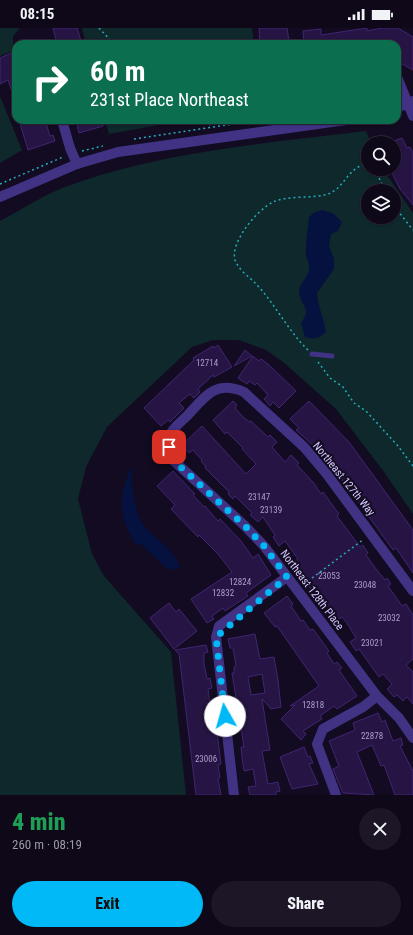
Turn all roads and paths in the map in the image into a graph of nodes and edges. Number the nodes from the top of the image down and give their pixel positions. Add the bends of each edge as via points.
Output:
1 (99, 28) edge
2 (110, 40) edge
3 (401, 83) edge
4 (412, 103) edge
5 (401, 107) edge
6 (413, 116) edge
7 (63, 124) edge
8 (318, 124) edge
9 (60, 158) dead end
10 (77, 164) junction
11 (361, 165) edge
12 (0, 184) edge
13 (0, 197) edge
14 (401, 215) edge
15 (413, 230) edge
16 (312, 354) junction
17 (332, 356) dead end
18 (169, 447) joint
19 (413, 466) edge
20 (372, 533) junction
21 (287, 577) junction
22 (296, 590) junction
23 (413, 591) edge
24 (377, 696) junction
25 (413, 738) edge
26 (234, 795) edge
27 (336, 795) edge

1 - 2 path
3 - 4 street
4 - 5 street
4 - 6 street
7 - 10 street
8 - 10 street via 118,152
9 - 12 path
10 - 13 street
11 - 16 path via 349,172 328,194 274,202 263,209 247,226 234,246 235,260 244,274 257,285
14 - 15 path
16 - 17 lane
16 - 19 path via 330,378 343,387 354,403 366,411
18 - 20 street, Northeast 127th Way via 176,427 207,393 232,387 244,392 304,447
18 - 21 street, Northeast 128th Place via 173,460 245,526
20 - 22 path
20 - 23 street, Northeast 127th Way
21 - 22 street, Northeast 128th Place
21 - 26 street via 216,637
22 - 24 street, Northeast 128th Place
24 - 25 street, Northeast 128th Place via 399,718
24 - 27 street via 363,707 323,729 317,744

